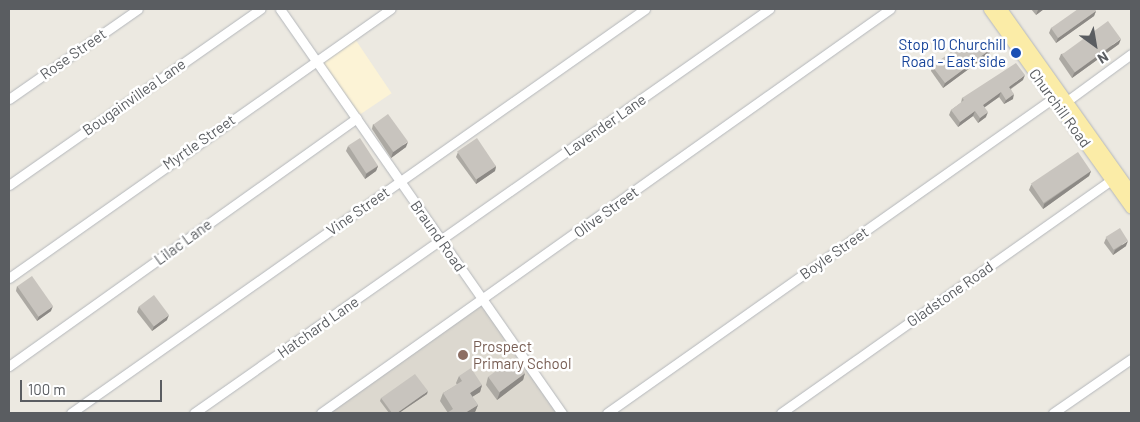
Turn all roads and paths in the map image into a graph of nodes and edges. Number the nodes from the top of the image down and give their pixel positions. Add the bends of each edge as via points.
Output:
1 (138, 9) edge
2 (260, 9) edge
3 (280, 9) edge
4 (391, 9) edge
5 (645, 9) edge
6 (769, 9) edge
7 (890, 9) edge
8 (990, 9) edge
9 (1001, 9) edge
10 (1131, 54) edge
11 (316, 60) junction
12 (9, 99) edge
13 (1060, 99) junction
14 (357, 118) junction
15 (1116, 178) junction
16 (400, 181) junction
17 (9, 185) edge
18 (1131, 192) edge
19 (1131, 208) edge
20 (442, 241) junction
21 (9, 278) edge
22 (483, 300) junction
23 (1131, 359) edge
24 (9, 366) edge
25 (71, 413) edge
26 (194, 413) edge
27 (321, 413) edge
28 (562, 413) edge
29 (607, 413) edge
30 (781, 413) edge
31 (1053, 413) edge

1 - 12 street, Rose Street
2 - 17 street, Bougainvillea Lane
3 - 11 street, Braund Road
4 - 11 street, Myrtle Street
5 - 16 street, Vine Street
6 - 20 street, Lavender Lane
7 - 22 street, Olive Street
8 - 13 main road, Churchill Road
9 - 13 main road, Churchill Road
10 - 13 street, Boyle Street
11 - 14 street, Braund Road
11 - 21 street, Myrtle Street
13 - 15 main road, Churchill Road
13 - 29 street, Boyle Street
14 - 16 street, Braund Road
14 - 24 street, Lilac Lane
15 - 18 main road, Churchill Road
15 - 19 main road, Churchill Road
15 - 30 street, Gladstone Road
16 - 20 street, Braund Road
16 - 25 street, Vine Street
20 - 22 street, Braund Road
20 - 26 street, Hatchard Lane
22 - 27 street, Olive Street
22 - 28 street, Braund Road
23 - 31 street

